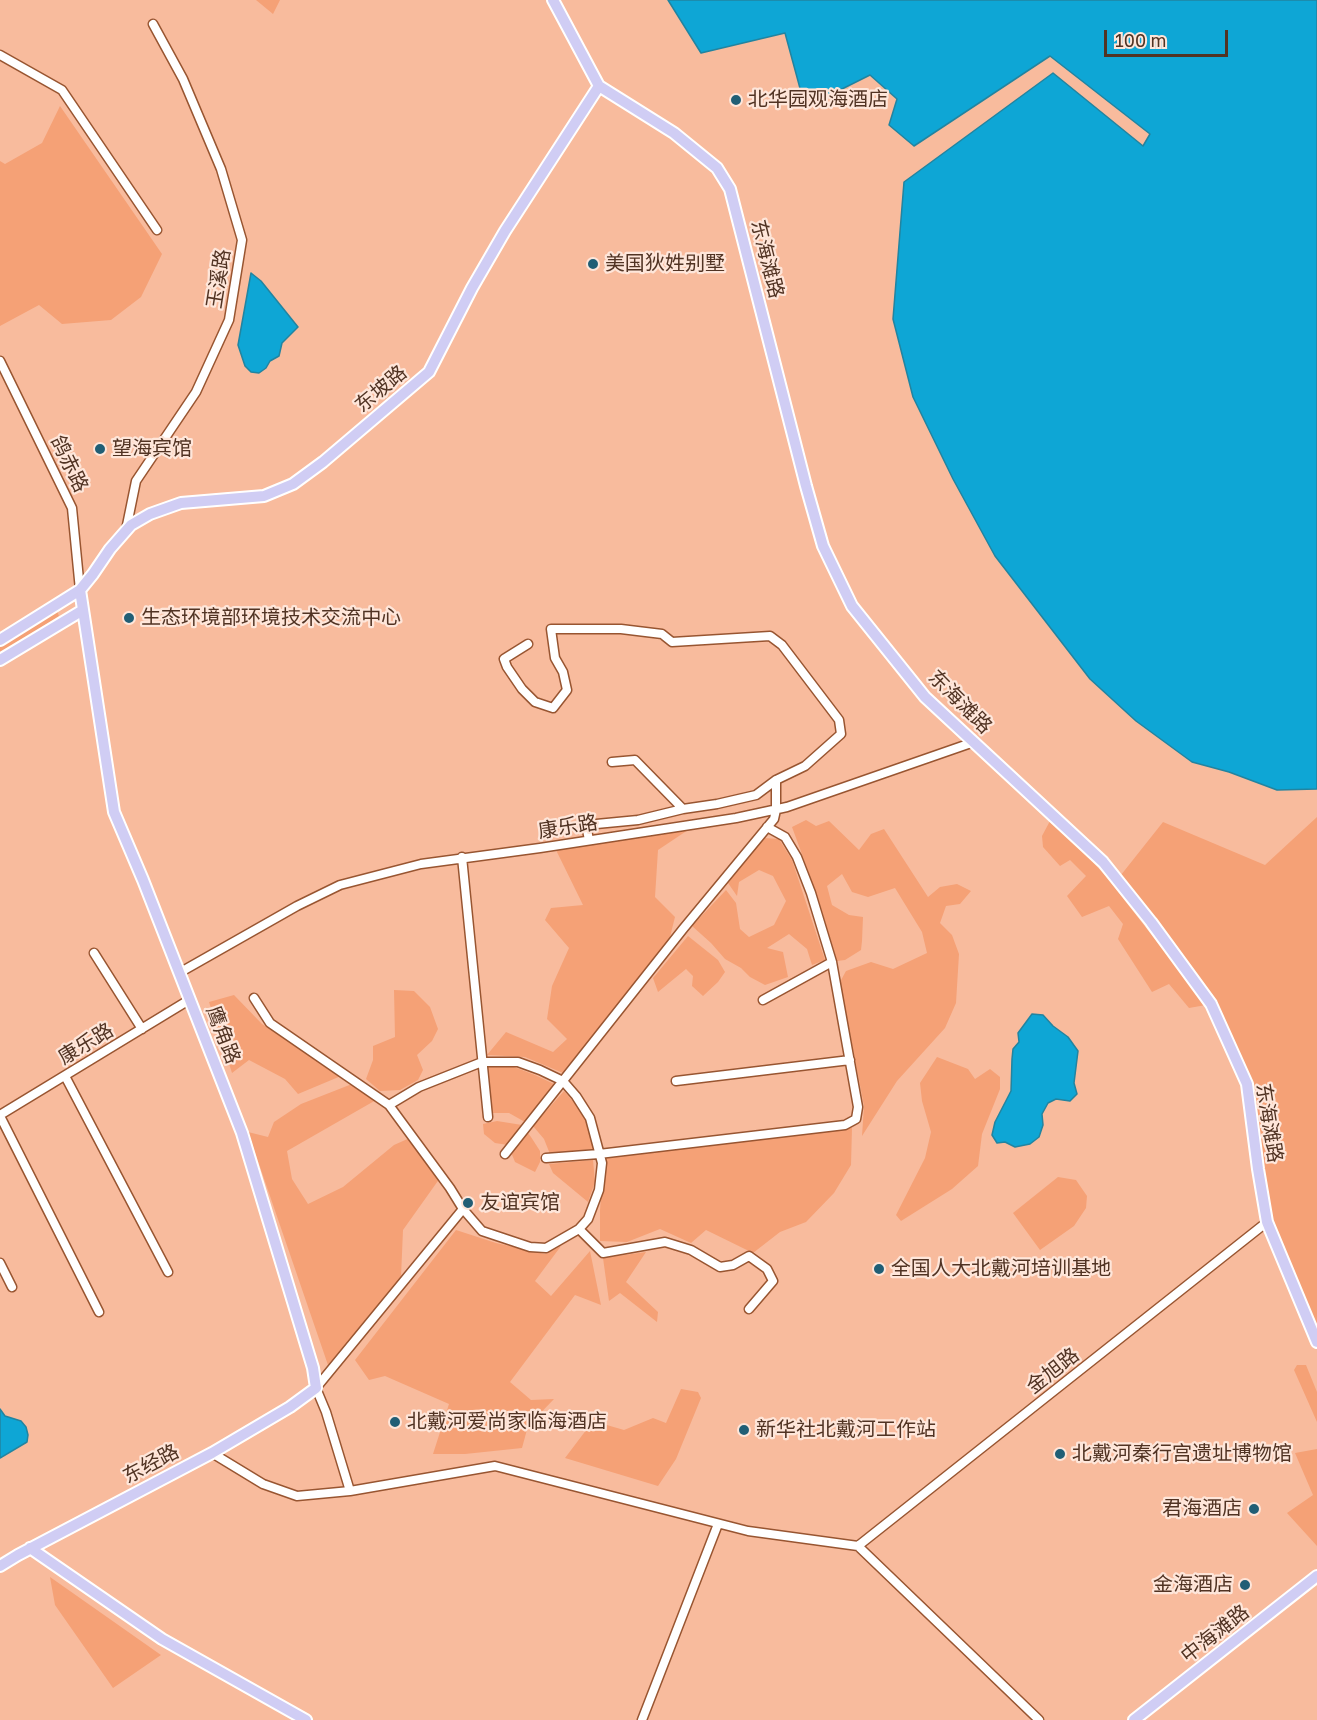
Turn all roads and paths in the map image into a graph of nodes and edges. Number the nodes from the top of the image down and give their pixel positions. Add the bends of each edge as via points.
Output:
1 (553, 0) edge
2 (153, 24) dead end
3 (0, 55) edge
4 (599, 86) junction
5 (157, 230) dead end
6 (0, 361) edge
7 (126, 531) junction
8 (80, 590) junction
9 (83, 610) junction
10 (0, 640) edge
11 (528, 644) dead end
12 (0, 660) edge
13 (974, 742) junction
14 (612, 762) dead end
15 (776, 780) junction
16 (683, 809) junction
17 (776, 810) junction
18 (767, 827) junction
19 (589, 840) junction
20 (462, 857) junction
21 (94, 952) dead end
22 (832, 962) junction
23 (179, 974) junction
24 (254, 998) dead end
25 (189, 1000) junction
26 (763, 1000) dead end
27 (142, 1029) junction
28 (849, 1060) junction
29 (482, 1062) junction
30 (65, 1076) junction
31 (563, 1081) junction
32 (676, 1081) dead end
33 (389, 1105) junction
34 (0, 1115) edge
35 (488, 1117) dead end
36 (505, 1154) dead end
37 (599, 1154) junction
38 (546, 1158) dead end
39 (463, 1209) junction
40 (1267, 1222) junction
41 (579, 1229) junction
42 (0, 1263) edge
43 (168, 1272) dead end
44 (12, 1287) dead end
45 (749, 1309) dead end
46 (99, 1312) dead end
47 (1317, 1342) edge
48 (316, 1388) junction
49 (212, 1453) junction
50 (350, 1491) junction
51 (718, 1524) junction
52 (858, 1546) junction
53 (30, 1548) junction
54 (0, 1566) edge
55 (1317, 1576) edge
56 (306, 1720) edge
57 (642, 1720) edge
58 (1039, 1720) edge
59 (1134, 1720) edge

1 - 4 main road
2 - 7 street, 玉溪路 via 183,80 221,169 242,240 229,320 196,392 136,481
3 - 5 street via 62,90
4 - 7 main road, 东坡路 via 527,195 472,288 429,372 293,484 264,496 181,503 150,514
4 - 13 main road, 东海滩路 via 674,134 717,168 730,189 823,546 852,606 925,697
6 - 8 street, 鸽赤路 via 72,508
7 - 8 main road, 东坡路
8 - 9 main road, 鹰角路
8 - 10 main road
9 - 12 main road
9 - 23 main road, 鹰角路 via 114,812
11 - 15 street via 504,659 507,667 535,702 553,708 567,690 555,658 551,629 621,629 662,634 672,642 770,636 782,645 839,720 841,734 805,766
13 - 17 street, 康乐路
13 - 40 main road, 东海滩路 via 1103,862 1211,1004 1246,1084
14 - 16 street via 635,760
15 - 16 street via 756,795
15 - 17 street
16 - 19 street via 638,820 586,825
17 - 18 street
17 - 19 street, 康乐路
18 - 22 street via 785,837 796,857
18 - 31 street
19 - 20 street, 康乐路
20 - 23 street, 康乐路 via 340,885
20 - 29 street
21 - 27 street
22 - 26 street
22 - 28 street
23 - 25 main road, 鹰角路
24 - 33 street via 270,1023
25 - 27 street, 康乐路
25 - 48 main road, 鹰角路 via 242,1133
27 - 30 street, 康乐路
28 - 32 street
28 - 37 street via 858,1107 856,1119 845,1125
29 - 31 street via 518,1062
29 - 33 street via 419,1087
29 - 35 street
30 - 34 street, 康乐路
30 - 43 street
31 - 36 street
31 - 37 street via 590,1118
33 - 39 street
34 - 46 street
37 - 38 street
37 - 41 street via 599,1190 588,1219
39 - 41 street via 482,1231 530,1247 546,1248
39 - 48 street
40 - 47 main road, 东海滩路
40 - 52 street, 金旭路
41 - 45 street via 603,1253 665,1242 692,1250 720,1267 749,1256 767,1269 773,1281
42 - 44 street
48 - 49 main road, 东经路
48 - 50 street, 鹰角路
49 - 50 street via 263,1484 297,1496
49 - 53 main road, 东经路
50 - 51 street via 495,1466
51 - 52 street
51 - 57 street
52 - 58 street
53 - 54 main road, 东经路
53 - 56 main road via 162,1639
55 - 59 main road, 中海滩路

